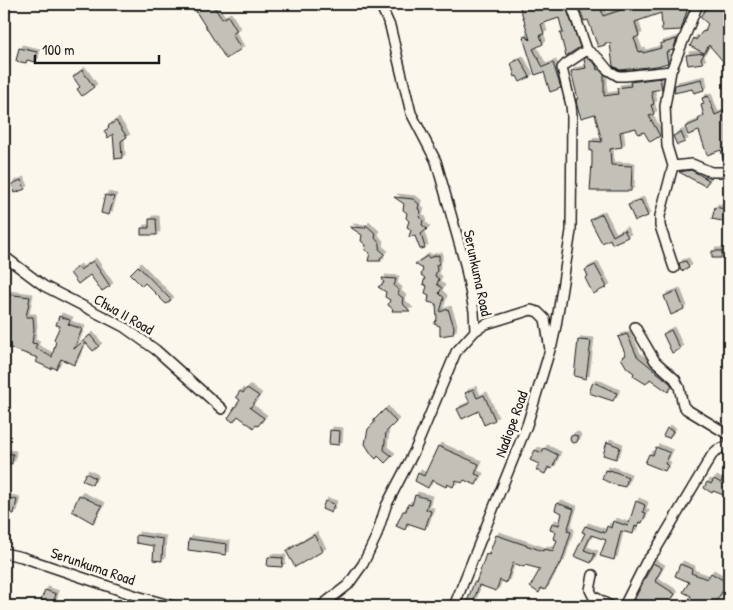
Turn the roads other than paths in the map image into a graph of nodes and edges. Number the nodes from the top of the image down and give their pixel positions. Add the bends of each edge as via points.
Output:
1 (380, 4) edge
2 (571, 4) edge
3 (698, 4) edge
4 (587, 50) junction
5 (671, 71) junction
6 (673, 166) junction
7 (729, 172) edge
8 (4, 256) edge
9 (674, 268) dead end
10 (635, 326) dead end
11 (475, 331) junction
12 (550, 350) junction
13 (222, 409) dead end
14 (729, 435) edge
15 (729, 445) edge
16 (4, 553) edge
17 (593, 575) dead end
18 (173, 606) edge
19 (321, 606) edge
20 (454, 606) edge
21 (610, 606) edge
22 (624, 606) edge

1 - 11 street, Serunkuma Road via 390,26 411,113 436,161 465,264
2 - 4 street
3 - 5 street
4 - 5 street via 618,76
4 - 12 street via 562,68 572,116 571,231
5 - 6 street via 665,113 667,146
6 - 7 street via 692,164 711,172
6 - 9 street via 660,226
8 - 13 street, Chwa II Road via 44,286 124,327 156,350
10 - 14 street via 655,361 675,380 686,409
11 - 12 street, Nadiope Road via 486,324 531,310 545,319
11 - 19 street, Serunkuma Road via 456,352 363,564 348,585
12 - 20 street, Nadiope Road via 526,426
15 - 22 street via 712,455 656,551 646,562
16 - 18 street, Serunkuma Road
17 - 21 street via 590,590

